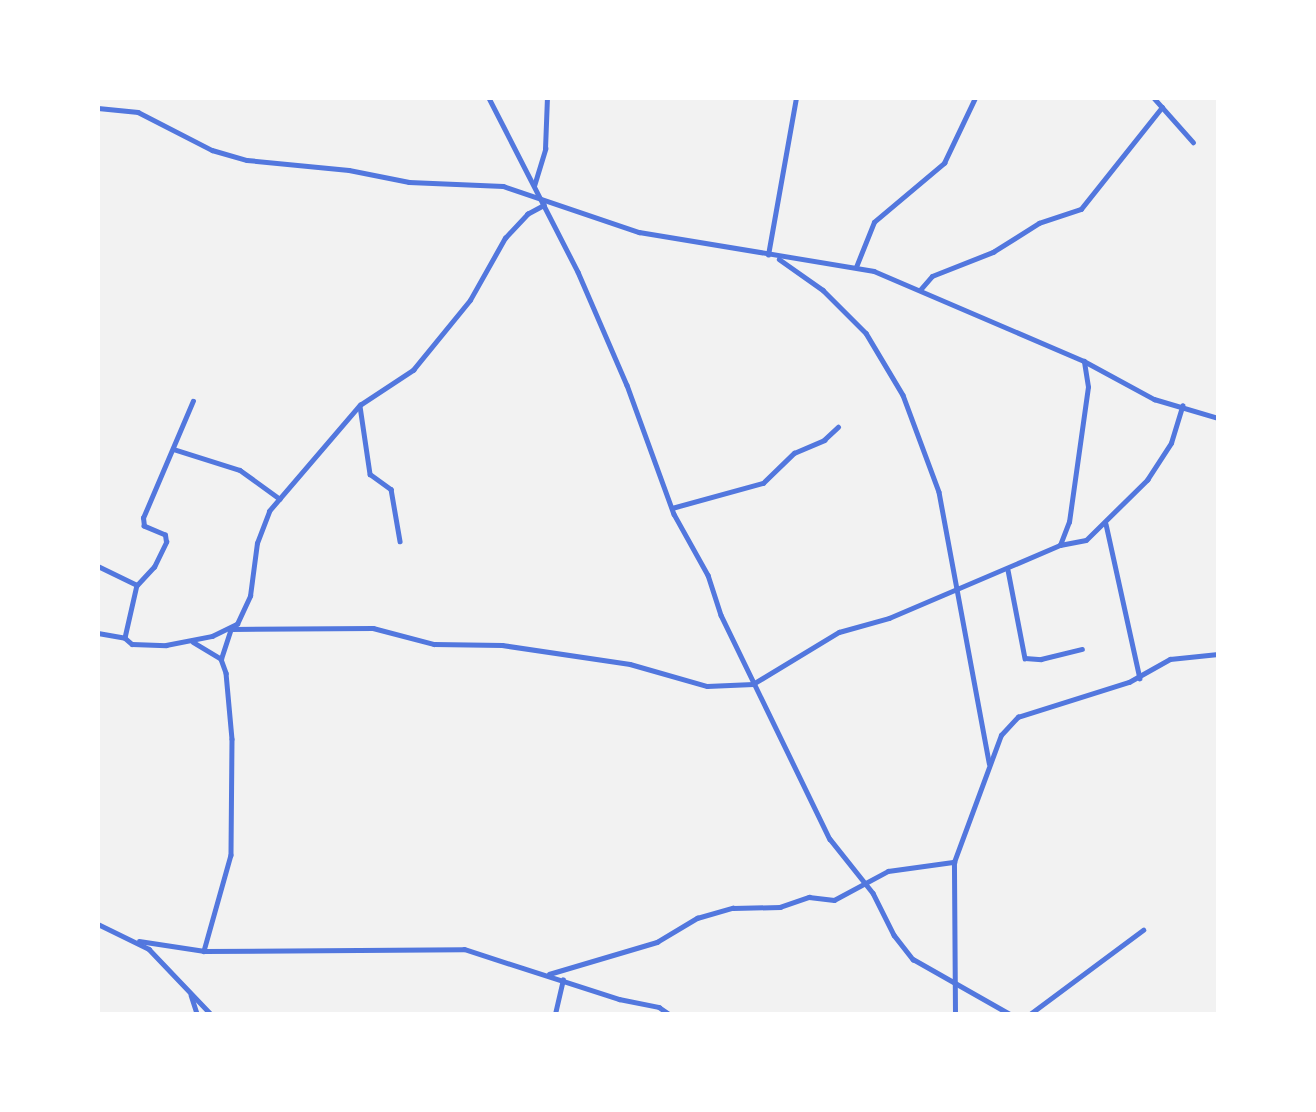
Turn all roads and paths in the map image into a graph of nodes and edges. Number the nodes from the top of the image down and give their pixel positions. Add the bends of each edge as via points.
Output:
1 (489, 98) edge
2 (547, 98) edge
3 (796, 98) edge
4 (975, 98) edge
5 (1154, 98) edge
6 (1162, 107) junction
7 (98, 108) edge
8 (1193, 142) dead end
9 (534, 187) junction
10 (539, 198) junction
11 (544, 205) junction
12 (768, 255) junction
13 (775, 256) junction
14 (856, 267) junction
15 (920, 291) junction
16 (1084, 361) junction
17 (193, 401) dead end
18 (359, 405) junction
19 (1182, 406) junction
20 (1218, 418) edge
21 (838, 427) dead end
22 (173, 449) junction
23 (280, 499) junction
24 (672, 508) junction
25 (1106, 523) junction
26 (400, 541) dead end
27 (1059, 545) junction
28 (98, 566) edge
29 (1008, 570) junction
30 (137, 585) junction
31 (958, 589) junction
32 (230, 629) junction
33 (98, 633) edge
34 (125, 638) junction
35 (193, 641) junction
36 (1082, 649) dead end
37 (1218, 654) edge
38 (221, 659) junction
39 (1140, 678) junction
40 (753, 684) junction
41 (989, 763) junction
42 (954, 862) junction
43 (865, 882) junction
44 (99, 927) edge
45 (1143, 930) dead end
46 (139, 941) junction
47 (204, 951) junction
48 (549, 974) junction
49 (563, 980) junction
50 (954, 982) junction
51 (190, 991) junction
52 (554, 1013) edge
53 (197, 1014) edge
54 (211, 1014) edge
55 (669, 1014) edge
56 (955, 1014) edge
57 (1010, 1014) edge
58 (1030, 1014) edge

1 - 9 street via 514,139
2 - 9 street via 545,149
3 - 12 street
4 - 14 street via 944,163 874,222
5 - 6 street
6 - 8 street
6 - 15 street via 1081,209 1038,223 993,251 932,276
7 - 10 street via 138,112 212,150 247,160 349,170 409,182 503,186
9 - 10 street
10 - 11 street
10 - 12 street via 639,232
11 - 18 street via 527,214 505,238 470,300 413,370
11 - 24 street via 615,356
12 - 13 street
13 - 14 street
13 - 31 street via 842,306 889,365 934,474
14 - 15 street
15 - 16 street
16 - 19 street via 1154,399
16 - 27 street via 1088,387 1069,522
17 - 22 street
18 - 23 street
18 - 26 street via 370,474 391,489
19 - 20 street
19 - 25 street via 1171,443 1140,488
21 - 24 street via 824,440 794,453 764,483
22 - 23 street via 240,470
22 - 30 street via 142,522 166,536 166,542 154,567
23 - 32 street via 261,524 245,613
24 - 40 street via 708,575
25 - 27 street via 1086,540
25 - 39 street
27 - 29 street
28 - 30 street
29 - 31 street
29 - 36 street via 1025,658
30 - 34 street
31 - 40 street via 889,618 839,632
31 - 41 street
32 - 35 street
32 - 38 street
32 - 40 street via 373,628 434,644 502,645 630,664 707,686
33 - 34 street
34 - 35 street via 146,645
35 - 38 street
37 - 39 street via 1181,654
38 - 47 street via 233,739 230,855
39 - 41 street via 1018,718 995,742
40 - 43 street via 831,839
41 - 42 street
42 - 43 street via 901,867
42 - 50 street via 958,961
43 - 48 street via 834,900 809,897 780,907 733,908 698,918 657,942
43 - 50 street via 904,949
44 - 46 street
45 - 58 street
46 - 47 street
46 - 51 street
47 - 48 street via 454,948
48 - 49 street
49 - 52 street
49 - 55 street via 659,1007
50 - 56 street
50 - 57 street
51 - 53 street
51 - 54 street

